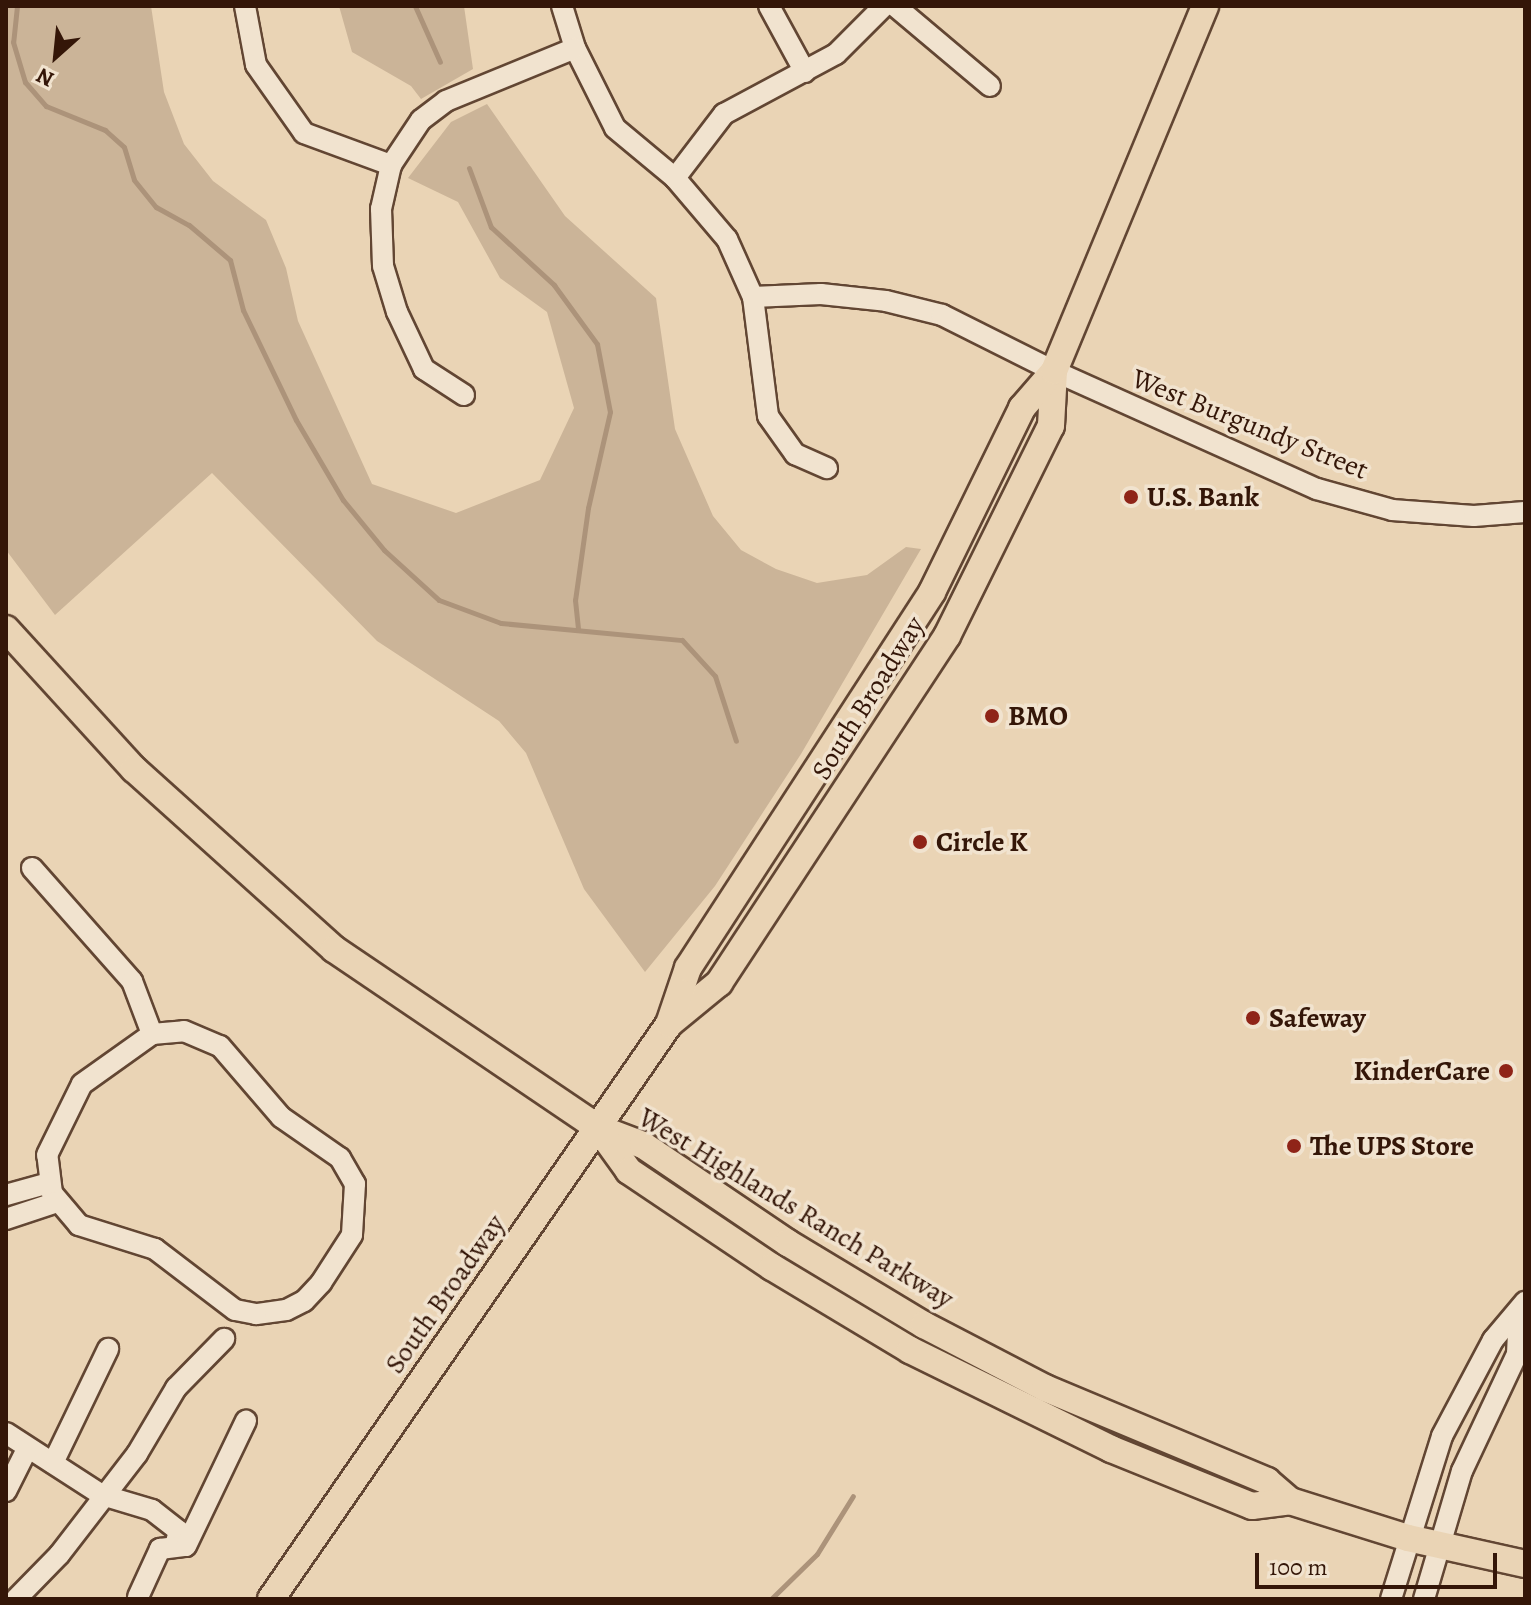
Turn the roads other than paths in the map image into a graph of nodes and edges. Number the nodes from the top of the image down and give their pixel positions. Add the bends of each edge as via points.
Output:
1 (245, 6) edge
2 (562, 6) edge
3 (769, 6) edge
4 (884, 6) edge
5 (895, 6) edge
6 (1205, 6) edge
7 (575, 48) junction
8 (805, 72) junction
9 (990, 86) dead end
10 (391, 165) junction
11 (675, 178) junction
12 (753, 297) junction
13 (1054, 371) junction
14 (464, 395) dead end
15 (827, 468) dead end
16 (1525, 512) edge
17 (6, 629) edge
18 (32, 868) dead end
19 (669, 1024) junction
20 (152, 1034) junction
21 (598, 1128) junction
22 (53, 1192) junction
23 (6, 1195) edge
24 (6, 1219) edge
25 (1522, 1307) edge
26 (224, 1339) dead end
27 (108, 1349) dead end
28 (246, 1421) dead end
29 (6, 1433) edge
30 (27, 1449) junction
31 (53, 1463) junction
32 (6, 1491) edge
33 (102, 1495) junction
34 (1408, 1538) junction
35 (1438, 1545) junction
36 (174, 1547) junction
37 (1525, 1564) edge
38 (138, 1597) edge
39 (16, 1599) edge
40 (271, 1599) edge
41 (1391, 1599) edge
42 (1424, 1599) edge

1 - 10 street via 256,65 304,133
2 - 7 street
3 - 8 street
4 - 8 street via 836,54
5 - 9 street
6 - 13 main road, South Broadway
7 - 10 street via 446,101 421,120
7 - 11 street via 615,128
8 - 11 street via 724,114
10 - 14 street via 381,209 383,266 397,312 424,369
11 - 12 street via 727,239
12 - 13 street, West Burgundy Street via 821,294 900,304 942,315
12 - 15 street via 768,416 795,454
13 - 16 street, West Burgundy Street via 1317,489 1392,510 1474,516
13 - 19 main road, South Broadway via 1022,408 932,592 688,968
13 - 19 main road, South Broadway via 1051,426 947,636 724,977
17 - 21 main road, West Highlands Ranch Parkway via 134,769 334,949
18 - 20 street via 132,981
19 - 21 main road, South Broadway
20 - 22 street via 82,1084 47,1155
20 - 22 street via 184,1031 220,1046 281,1117 340,1158 355,1184 352,1235 304,1301 256,1314 219,1300 155,1249 79,1225
21 - 34 main road, West Highlands Ranch Parkway via 643,1145 788,1243 924,1325 1109,1417 1267,1481 1290,1501
21 - 40 main road, South Broadway
22 - 23 street
22 - 24 street
25 - 34 street via 1493,1340 1442,1436
25 - 35 street via 1517,1354 1462,1471
26 - 33 street via 176,1388 137,1454
27 - 31 street
28 - 36 street
29 - 30 street
30 - 31 street
30 - 32 street
31 - 33 street
33 - 36 street via 152,1510 179,1531
33 - 39 street via 59,1555
34 - 35 main road, West Highlands Ranch Parkway
34 - 41 street
35 - 37 main road, West Highlands Ranch Parkway
35 - 42 street
36 - 38 street

